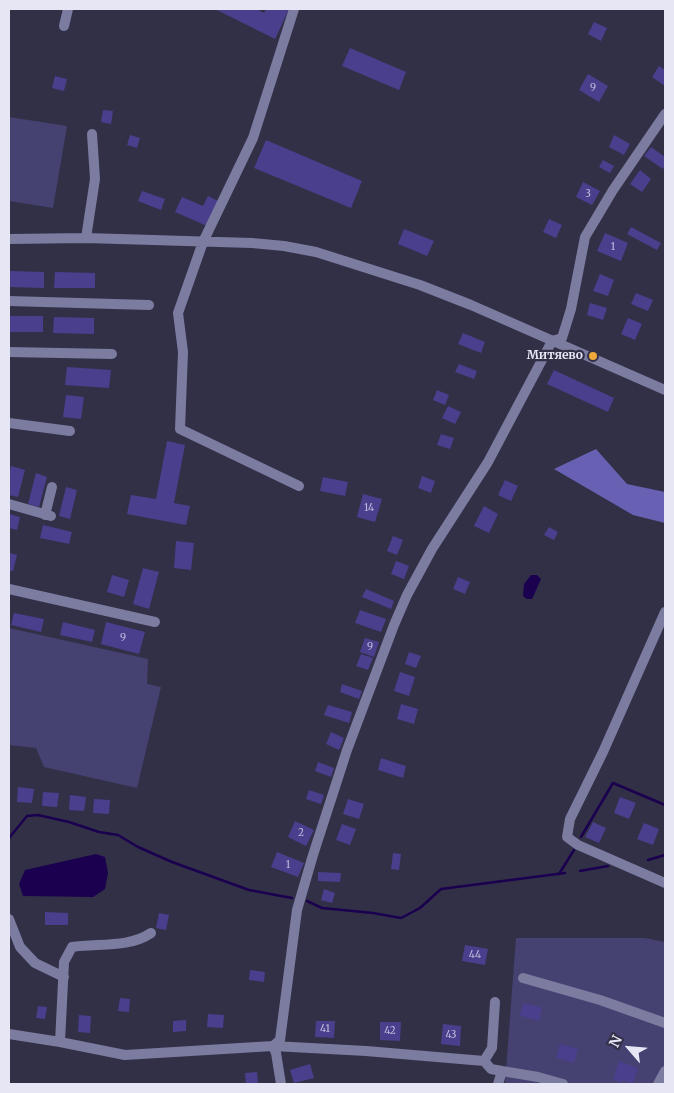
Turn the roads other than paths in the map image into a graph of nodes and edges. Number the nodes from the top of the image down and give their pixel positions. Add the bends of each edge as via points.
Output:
1 (68, 9) edge
2 (294, 9) edge
3 (64, 26) dead end
4 (665, 114) edge
5 (92, 134) dead end
6 (86, 238) junction
7 (9, 239) edge
8 (203, 242) junction
9 (9, 301) edge
10 (149, 305) dead end
11 (552, 341) junction
12 (9, 352) edge
13 (112, 354) dead end
14 (665, 390) edge
15 (9, 423) edge
16 (70, 431) dead end
17 (299, 486) dead end
18 (52, 487) dead end
19 (9, 504) edge
20 (9, 589) edge
21 (665, 612) edge
22 (155, 622) dead end
23 (665, 882) edge
24 (9, 919) edge
25 (151, 933) dead end
26 (64, 977) junction
27 (523, 978) dead end
28 (495, 1002) dead end
29 (665, 1023) edge
30 (9, 1034) edge
31 (60, 1042) junction
32 (273, 1046) junction
33 (484, 1061) junction
34 (502, 1071) junction
35 (665, 1071) edge
36 (280, 1084) edge
37 (498, 1084) edge
38 (563, 1084) edge
39 (658, 1084) edge

1 - 3 street
2 - 8 street via 254,138
4 - 11 street via 585,237 562,338
5 - 6 street via 95,179
6 - 7 street
6 - 8 street
8 - 11 street via 274,244 327,255 420,285
8 - 17 street via 178,313 183,352 180,429
9 - 10 street
11 - 14 street
11 - 32 street via 488,462 432,549 394,625 348,750 305,882 297,910 280,1040
12 - 13 street
15 - 16 street
18 - 19 street via 48,516
20 - 22 street
21 - 23 street via 570,819 567,837 578,845
24 - 26 street via 20,947 34,963
25 - 26 street via 126,943 72,947 64,962
26 - 31 street
27 - 29 street
28 - 33 street via 492,1048
30 - 31 street
31 - 32 street via 125,1055
32 - 33 street
32 - 36 street
33 - 34 street via 491,1069
34 - 37 street
34 - 38 street
35 - 39 street

